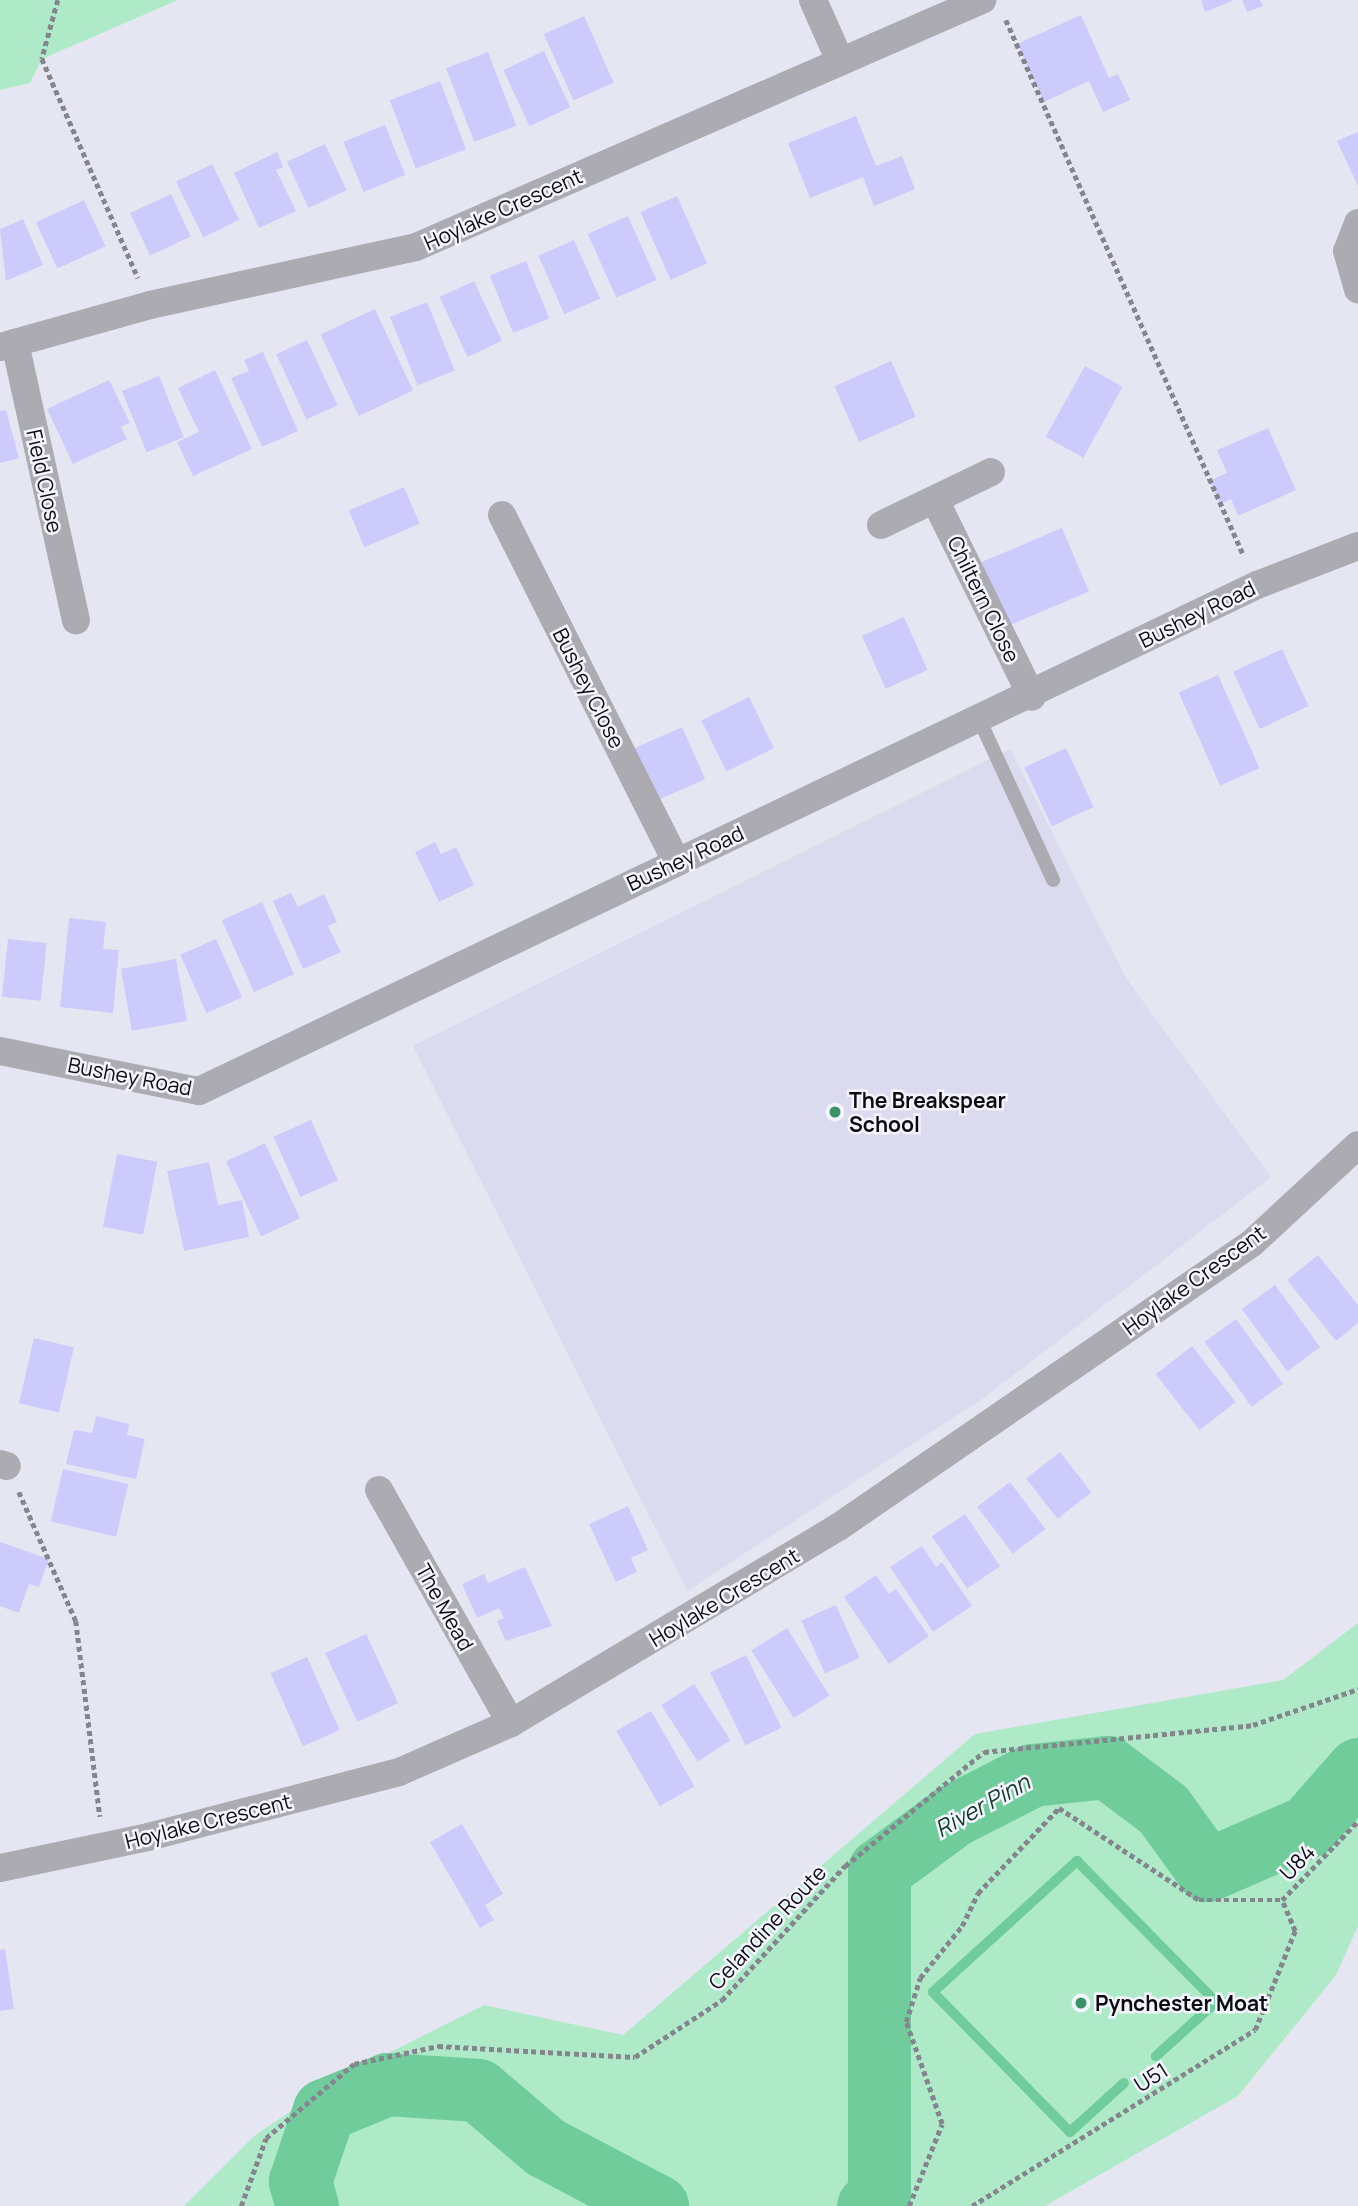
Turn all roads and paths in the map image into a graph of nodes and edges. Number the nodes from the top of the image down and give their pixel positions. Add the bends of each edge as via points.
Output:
1 (58, 0) edge
2 (813, 0) edge
3 (981, 5) edge
4 (840, 61) junction
5 (1358, 223) edge
6 (1358, 289) edge
7 (150, 305) junction
8 (8, 345) edge
9 (991, 472) dead end
10 (936, 502) junction
11 (502, 515) dead end
12 (881, 525) dead end
13 (1358, 546) edge
14 (1257, 584) junction
15 (76, 620) dead end
16 (1032, 697) junction
17 (981, 721) junction
18 (676, 861) junction
19 (1053, 880) dead end
20 (0, 1051) edge
21 (1358, 1145) edge
22 (4, 1465) edge
23 (379, 1490) dead end
24 (1358, 1689) edge
25 (511, 1723) junction
26 (1358, 1821) edge
27 (104, 1847) junction
28 (0, 1868) edge
29 (1282, 1900) junction
30 (1295, 1931) joint
31 (241, 2206) edge
32 (909, 2206) edge
33 (972, 2206) edge

1 - 7 path via 42,59
2 - 4 street
3 - 4 street, Hoylake Crescent
3 - 14 path
4 - 7 street, Hoylake Crescent via 416,247
5 - 6 street via 1347,251
7 - 8 street, Hoylake Crescent
8 - 15 street, Field Close
9 - 10 street
10 - 12 street
10 - 16 street, Chiltern Close
11 - 18 street, Bushey Close
13 - 14 street, Bushey Road
14 - 16 street, Bushey Road
16 - 17 street, Bushey Road
17 - 18 street, Bushey Road
17 - 19 lane
18 - 20 street, Bushey Road via 199,1091
21 - 25 street, Hoylake Crescent via 1252,1242 860,1512
22 - 27 path via 76,1621
23 - 25 street, The Mead
24 - 31 path, Celandine Route via 1253,1725 984,1752 845,1866 722,2000 635,2057 438,2046 354,2064 266,2138
25 - 27 street, Hoylake Crescent via 399,1772
26 - 29 path, U84
27 - 28 street, Hoylake Crescent
29 - 30 path, U84
29 - 32 path via 1199,1900 1059,1808 978,1893 962,1926 920,1978 906,2022 942,2124
30 - 33 path, U51 via 1255,2030

